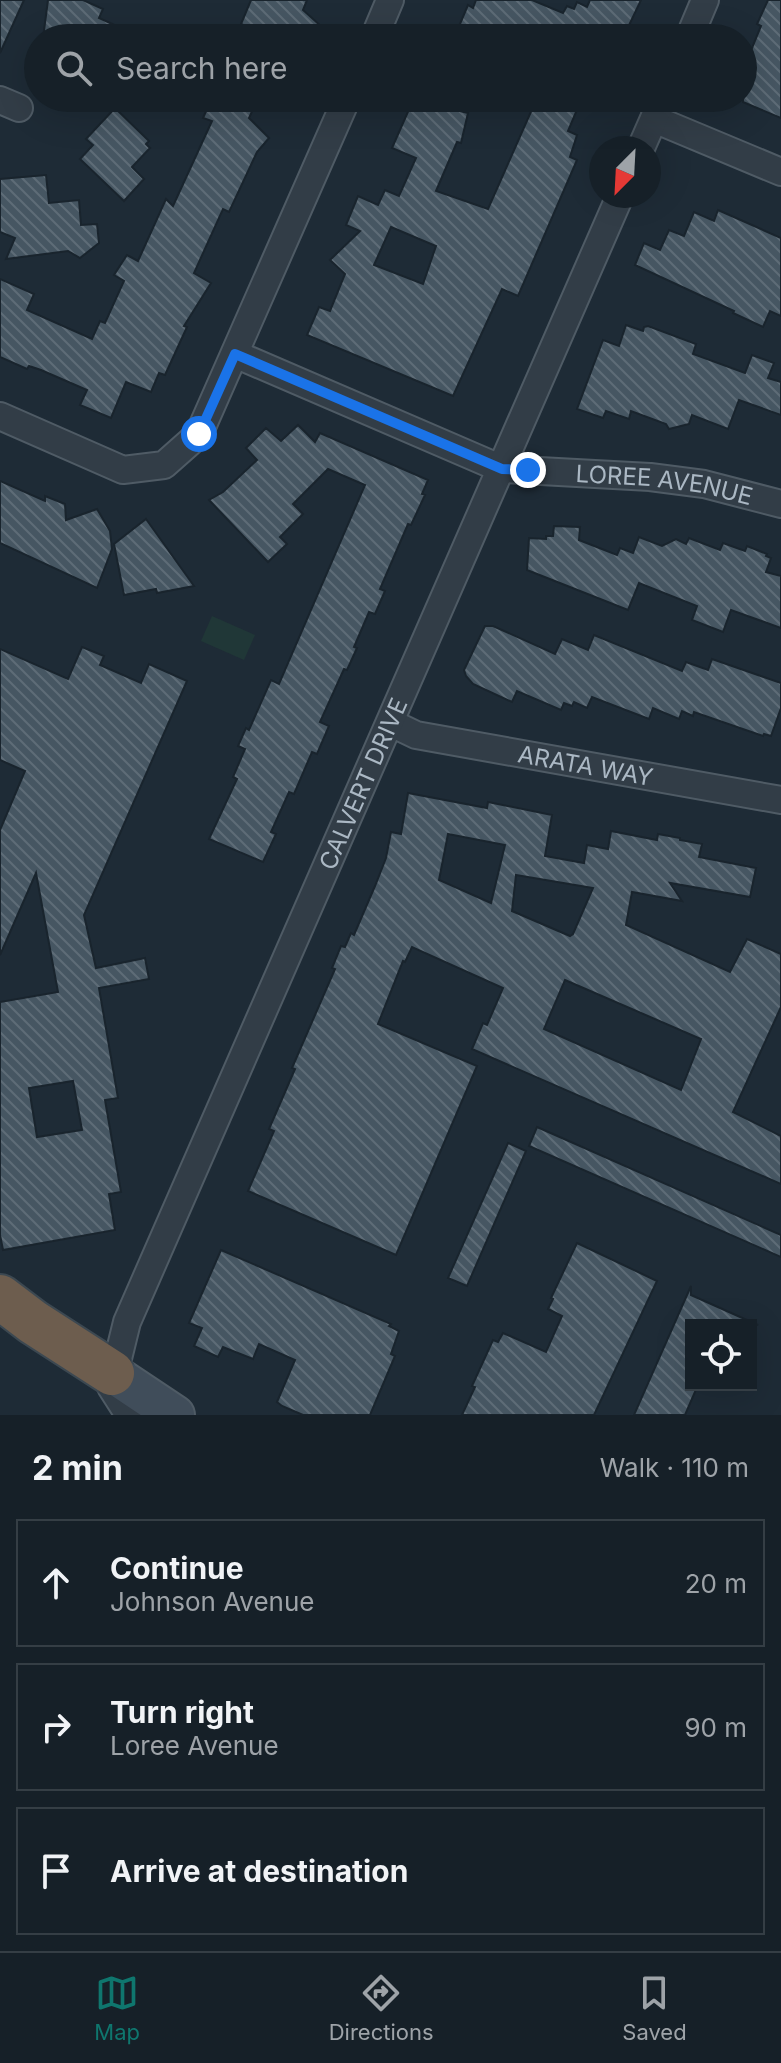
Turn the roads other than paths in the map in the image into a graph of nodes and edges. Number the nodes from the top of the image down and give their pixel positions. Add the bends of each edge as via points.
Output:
1 (390, 0) edge
2 (705, 0) edge
3 (380, 24) edge
4 (695, 24) edge
5 (341, 112) edge
6 (656, 112) edge
7 (666, 112) edge
8 (646, 136) edge
9 (781, 172) edge
10 (615, 208) edge
11 (235, 354) junction
12 (0, 416) edge
13 (502, 469) junction
14 (781, 504) edge
15 (391, 723) junction
16 (781, 800) edge
17 (0, 1297) edge
18 (112, 1373) junction
19 (129, 1415) edge
20 (175, 1415) edge

1 - 3 street
2 - 4 street
5 - 11 street
6 - 8 street
7 - 9 street
10 - 13 street, CALVERT DRIVE
11 - 12 street via 199,434 164,465 123,470
11 - 13 street, LOREE AVENUE
13 - 14 street, LOREE AVENUE via 650,477 704,484
13 - 15 street, CALVERT DRIVE
15 - 16 street, ARATA WAY via 416,735
15 - 18 street, CALVERT DRIVE via 127,1322
17 - 18 highway
18 - 19 street via 111,1387
18 - 20 main road

